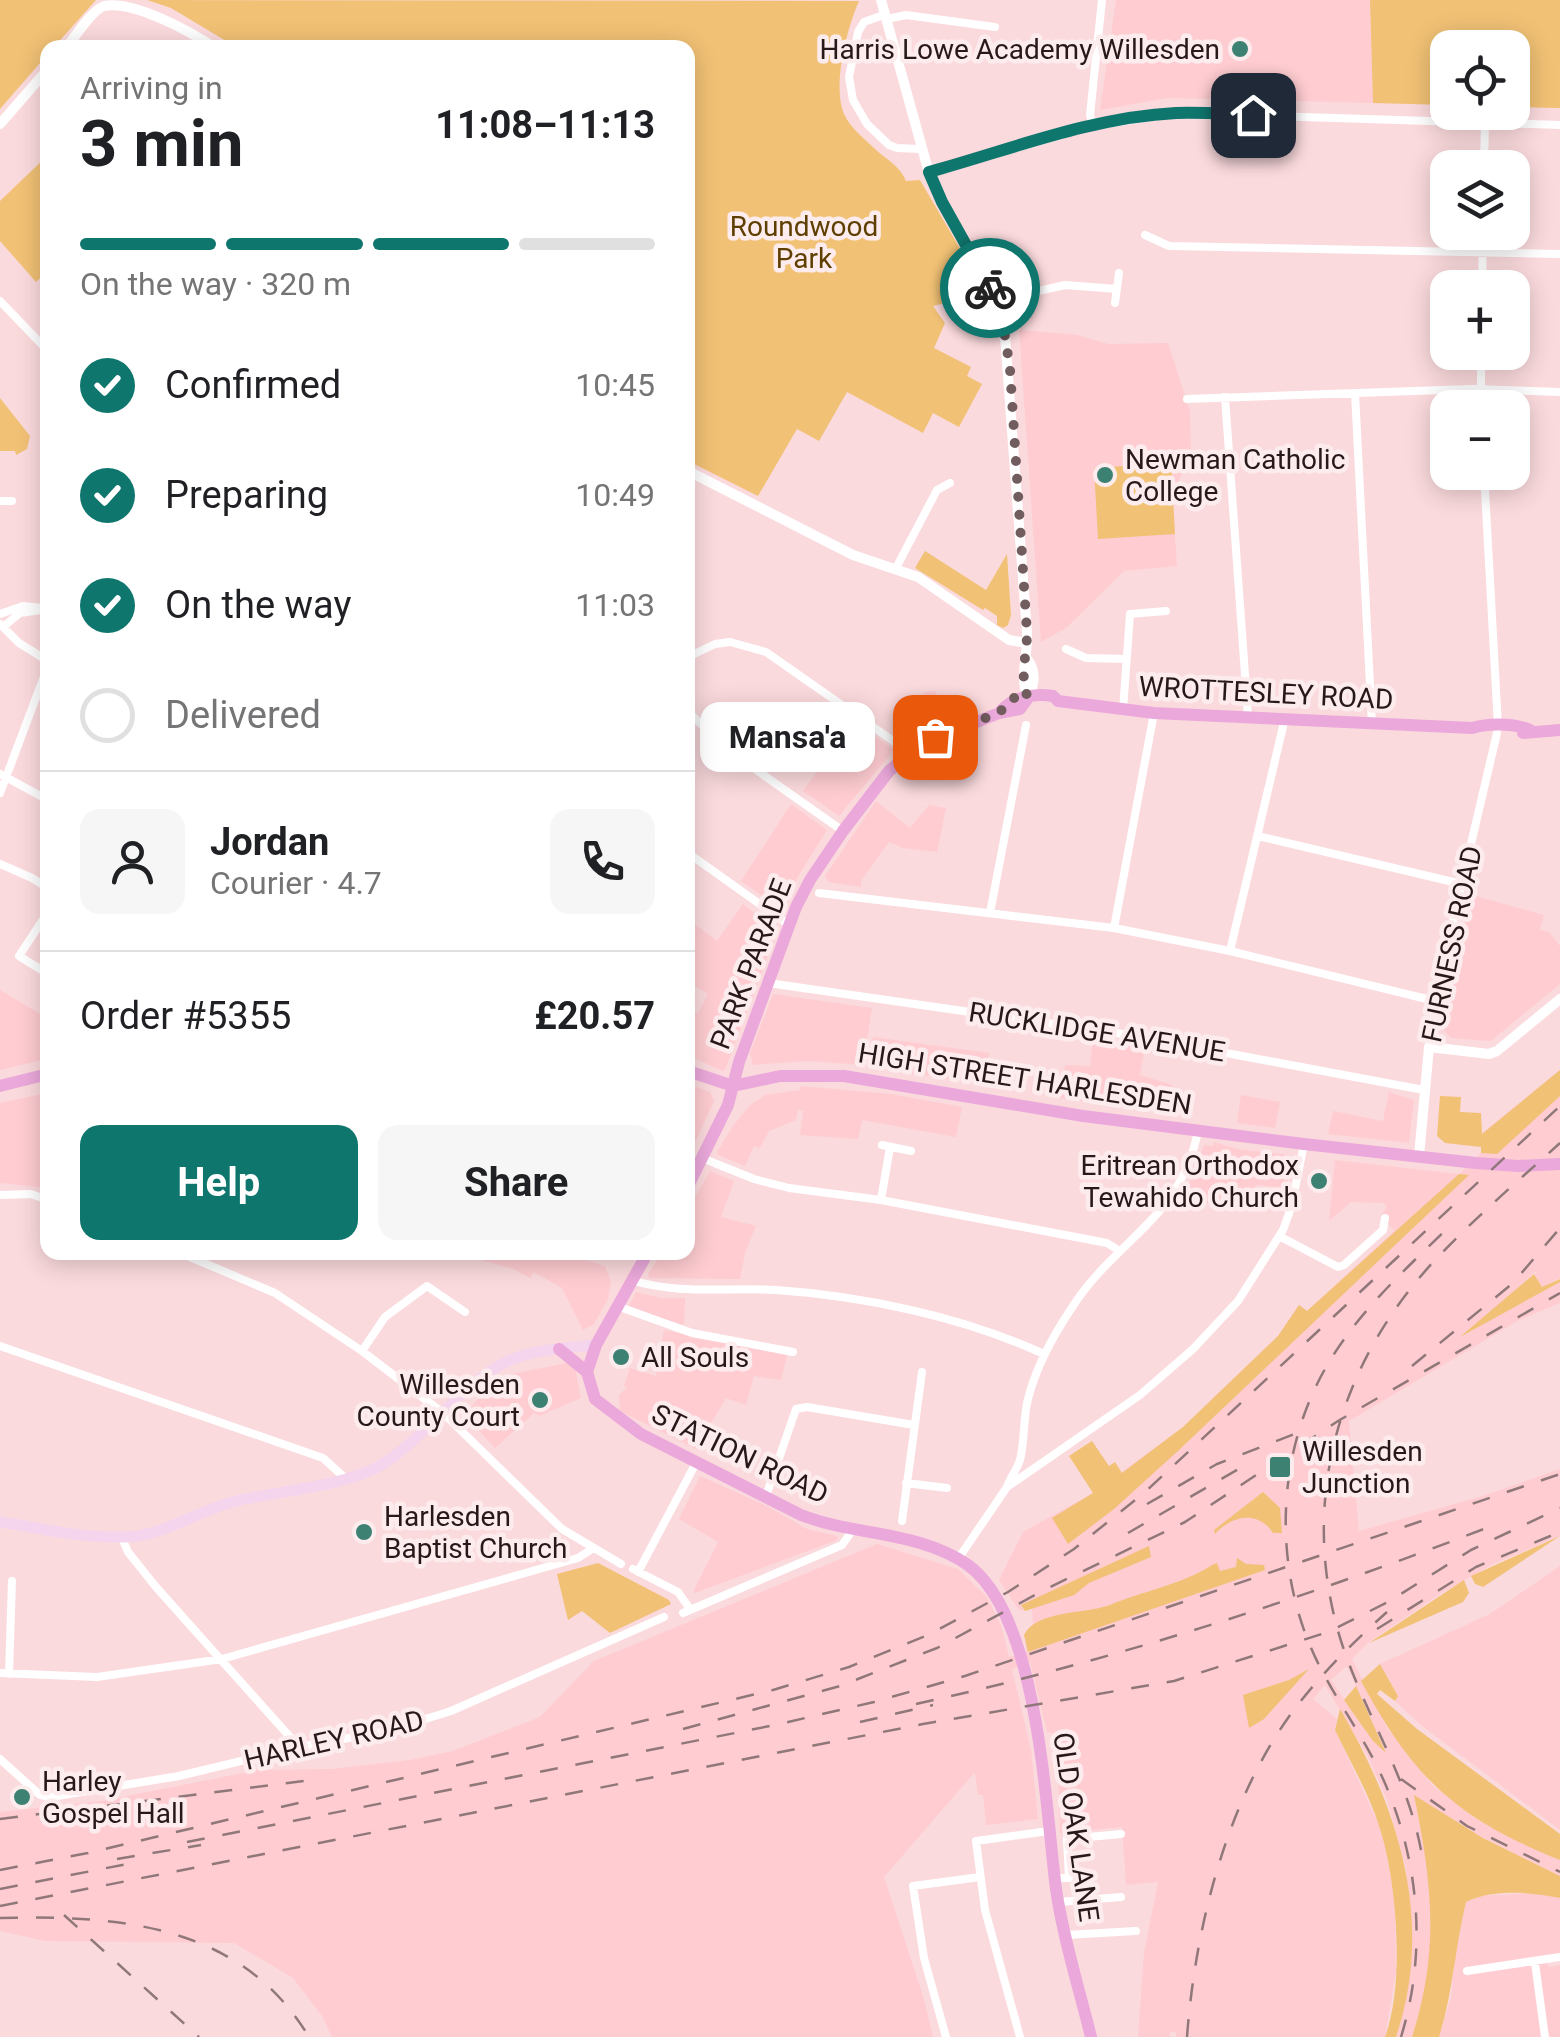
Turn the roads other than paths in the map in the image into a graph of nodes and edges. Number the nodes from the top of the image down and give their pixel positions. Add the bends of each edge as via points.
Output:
1 (881, 0) edge
2 (1102, 0) edge
3 (886, 17) junction
4 (996, 28) dead end
5 (73, 40) edge
6 (202, 40) edge
7 (40, 78) edge
8 (1430, 120) edge
9 (0, 124) edge
10 (1530, 124) edge
11 (1560, 125) edge
12 (1093, 126) junction
13 (921, 149) junction
14 (929, 172) junction
15 (1145, 235) dead end
16 (1482, 252) junction
17 (1560, 254) edge
18 (1482, 270) edge
19 (1119, 272) dead end
20 (1117, 289) junction
21 (0, 301) edge
22 (996, 301) junction
23 (1115, 303) dead end
24 (40, 343) edge
25 (1481, 370) edge
26 (1480, 390) edge
27 (1430, 391) edge
28 (1530, 391) edge
29 (1560, 392) edge
30 (1355, 393) junction
31 (1225, 397) junction
32 (1188, 399) dead end
33 (695, 475) edge
34 (950, 483) dead end
35 (1485, 490) edge
36 (0, 501) edge
37 (12, 501) dead end
38 (896, 568) junction
39 (40, 609) edge
40 (1166, 610) dead end
41 (40, 611) edge
42 (0, 614) edge
43 (2, 625) edge
44 (1027, 638) junction
45 (1066, 650) dead end
46 (695, 654) edge
47 (40, 658) edge
48 (1126, 660) junction
49 (40, 684) edge
50 (1020, 702) junction
51 (1123, 710) junction
52 (1154, 712) junction
53 (1248, 716) junction
54 (695, 718) edge
55 (1285, 718) junction
56 (1372, 724) junction
57 (1026, 725) dead end
58 (1497, 729) junction
59 (1560, 730) edge
60 (910, 752) junction
61 (3, 775) edge
62 (0, 793) edge
63 (40, 796) edge
64 (843, 830) junction
65 (1258, 836) junction
66 (695, 859) edge
67 (0, 864) edge
68 (40, 883) edge
69 (1462, 884) junction
70 (819, 893) dead end
71 (990, 914) junction
72 (40, 925) edge
73 (789, 925) junction
74 (1114, 928) junction
75 (1230, 951) junction
76 (40, 969) edge
77 (768, 983) junction
78 (1560, 999) edge
79 (1435, 1001) junction
80 (1429, 1047) junction
81 (695, 1073) edge
82 (40, 1076) edge
83 (0, 1086) edge
84 (734, 1086) junction
85 (1424, 1090) junction
86 (1198, 1130) junction
87 (1304, 1144) junction
88 (911, 1150) dead end
89 (1419, 1156) junction
90 (702, 1158) junction
91 (1560, 1164) edge
92 (695, 1172) edge
93 (0, 1195) edge
94 (40, 1197) edge
95 (880, 1200) junction
96 (1384, 1218) dead end
97 (1279, 1236) junction
98 (1118, 1250) junction
99 (196, 1260) edge
100 (643, 1260) edge
101 (634, 1276) junction
102 (617, 1306) junction
103 (465, 1312) dead end
104 (596, 1345) junction
105 (0, 1346) edge
106 (560, 1348) junction
107 (362, 1351) junction
108 (794, 1352) dead end
109 (1044, 1354) junction
110 (586, 1372) junction
111 (922, 1372) dead end
112 (443, 1413) junction
113 (914, 1425) junction
114 (696, 1461) junction
115 (345, 1478) junction
116 (906, 1483) junction
117 (1007, 1487) junction
118 (947, 1488) dead end
119 (766, 1496) junction
120 (902, 1520) dead end
121 (0, 1522) edge
122 (852, 1530) junction
123 (122, 1538) junction
124 (592, 1549) junction
125 (958, 1559) junction
126 (621, 1564) dead end
127 (12, 1581) dead end
128 (664, 1617) dead end
129 (1011, 1624) joint
130 (222, 1660) junction
131 (4, 1673) edge
132 (298, 1747) junction
133 (0, 1760) edge
134 (1049, 1832) junction
135 (1121, 1834) dead end
136 (980, 1877) junction
137 (1055, 1878) junction
138 (1120, 1897) dead end
139 (1060, 1902) junction
140 (1136, 1931) dead end
141 (1066, 1935) junction
142 (1560, 1958) edge
143 (1535, 1963) junction
144 (1467, 1970) dead end
145 (946, 2037) edge
146 (1020, 2037) edge
147 (1091, 2037) edge
148 (1546, 2037) edge

1 - 3 street
2 - 12 street
3 - 4 street
3 - 13 street
3 - 13 street via 862,24 858,32 853,100 889,145
5 - 6 street via 106,5 164,17
7 - 9 street
8 - 12 street via 1176,113
10 - 11 street
12 - 14 street
13 - 14 street
14 - 22 street
15 - 16 street via 1169,246
16 - 17 street
16 - 18 street
19 - 20 street
20 - 22 street via 1065,285
20 - 23 street
21 - 24 street
22 - 44 street via 1010,369
25 - 26 street
27 - 30 street
28 - 29 street
30 - 31 street
30 - 56 street
31 - 32 street
31 - 53 street
33 - 38 street via 853,554
34 - 38 street via 936,490
35 - 58 street, FURNESS ROAD
36 - 37 street
38 - 44 street via 1003,634
39 - 42 street
40 - 48 street via 1130,614
41 - 43 street via 20,612
43 - 47 street
44 - 50 street via 1034,684
45 - 48 street
46 - 60 street via 730,642 766,652
48 - 51 street
49 - 61 street
50 - 51 main road, WROTTESLEY ROAD via 1053,696
50 - 60 main road, PARK PARADE
51 - 52 main road, WROTTESLEY ROAD
52 - 53 main road, WROTTESLEY ROAD
52 - 74 street
53 - 55 main road, WROTTESLEY ROAD
54 - 64 street via 735,755
55 - 56 main road, WROTTESLEY ROAD
55 - 65 street
56 - 58 main road, WROTTESLEY ROAD
57 - 71 street
58 - 59 main road, WROTTESLEY ROAD
58 - 69 street, FURNESS ROAD
60 - 64 main road, PARK PARADE
61 - 62 street
61 - 63 street
64 - 73 main road, PARK PARADE
65 - 69 street
65 - 75 street
66 - 73 street
67 - 68 street
69 - 79 street, FURNESS ROAD
70 - 71 street
71 - 74 street
72 - 76 street via 20,956
73 - 77 main road, PARK PARADE
74 - 75 street
75 - 79 street
77 - 84 main road, PARK PARADE
77 - 85 street, RUCKLIDGE AVENUE via 1141,1037
78 - 80 street via 1497,1051
79 - 80 street, FURNESS ROAD
80 - 85 street, FURNESS ROAD
81 - 84 main road
82 - 83 main road
84 - 86 main road, HIGH STREET HARLESDEN via 780,1076 844,1076
84 - 90 main road
85 - 89 street, FURNESS ROAD
86 - 87 main road, HIGH STREET HARLESDEN
86 - 98 street via 1189,1166 1167,1206
87 - 89 main road, HIGH STREET HARLESDEN
87 - 97 street
88 - 95 street via 886,1146
89 - 91 main road, HIGH STREET HARLESDEN
90 - 92 main road
90 - 95 street via 789,1188
93 - 94 street
95 - 98 street
96 - 97 street via 1382,1230 1344,1265
97 - 117 street via 1238,1301 1164,1375
98 - 109 street via 1089,1282
99 - 107 street via 275,1294
100 - 101 main road
101 - 102 main road
101 - 109 street via 669,1290 795,1291 885,1306
102 - 104 main road
102 - 108 street via 692,1333
103 - 107 street via 426,1286 384,1317
104 - 106 main road
104 - 110 main road
105 - 115 street via 322,1458
106 - 110 main road, STATION ROAD
106 - 112 main road via 504,1363
107 - 112 street
109 - 117 street
110 - 114 main road, STATION ROAD via 595,1400 617,1418
111 - 113 street
112 - 115 main road via 380,1466
112 - 124 street via 547,1517
113 - 116 street
113 - 119 street via 796,1409
114 - 119 main road, STATION ROAD
114 - 122 street via 636,1571 678,1592 686,1611 842,1546
115 - 123 main road via 231,1502 152,1534
116 - 118 street
116 - 120 street
117 - 125 street
119 - 122 main road, STATION ROAD
121 - 123 main road
122 - 125 main road, STATION ROAD via 933,1546
123 - 130 street
124 - 126 street
124 - 130 street
125 - 129 main road, STATION ROAD via 991,1586
127 - 131 street
128 - 132 street, HARLEY ROAD via 450,1711 380,1733
129 - 134 main road, OLD OAK LANE via 1041,1748
130 - 131 street via 96,1677
130 - 132 street
132 - 133 street, HARLEY ROAD via 52,1797 40,1795
134 - 136 street via 976,1841
134 - 137 main road, OLD OAK LANE
135 - 137 street via 1067,1839 1068,1878
136 - 145 street via 913,1886
136 - 146 street
137 - 139 main road, OLD OAK LANE
138 - 139 street
139 - 141 main road, OLD OAK LANE
140 - 141 street
141 - 147 main road, OLD OAK LANE
142 - 143 street
143 - 144 street
143 - 148 street

